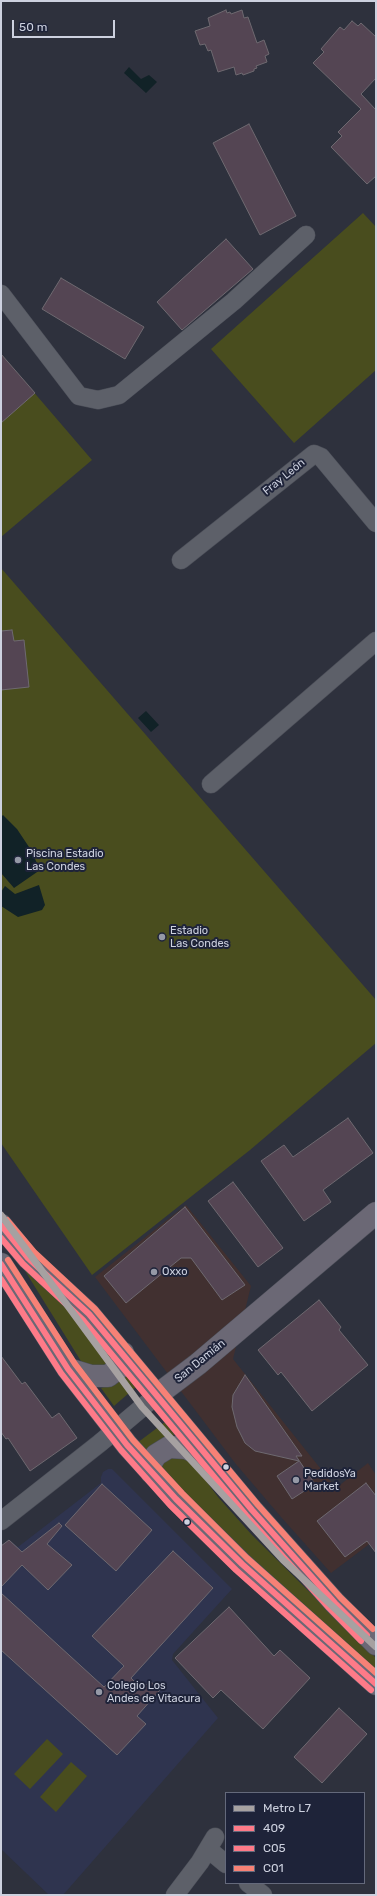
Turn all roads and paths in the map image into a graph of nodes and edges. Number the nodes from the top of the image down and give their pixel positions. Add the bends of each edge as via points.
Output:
1 (306, 234) dead end
2 (1, 294) edge
3 (376, 523) edge
4 (181, 560) dead end
5 (376, 641) edge
6 (211, 784) dead end
7 (376, 1213) edge
8 (1, 1225) edge
9 (1, 1264) edge
10 (123, 1353) junction
11 (68, 1369) junction
12 (157, 1395) junction
13 (115, 1431) junction
14 (208, 1457) junction
15 (151, 1472) junction
16 (1, 1521) edge
17 (376, 1644) edge
18 (376, 1684) edge
19 (225, 1862) edge
20 (249, 1884) edge
21 (175, 1895) edge
22 (263, 1895) edge

1 - 2 street via 234,301 119,395 98,400 79,396
3 - 4 street, Fray León via 321,457 314,454
5 - 6 street
7 - 12 main road, San Damián via 198,1364
8 - 10 main road via 28,1258 89,1314
9 - 11 main road
10 - 11 main road via 120,1367 108,1376 91,1376
10 - 12 main road
11 - 13 main road
12 - 13 street, San Damián
12 - 14 main road
13 - 15 main road
13 - 16 street, San Damián
14 - 15 main road via 179,1446 169,1447 156,1455
14 - 17 main road via 335,1603
15 - 18 main road via 242,1564
19 - 21 street via 212,1843
20 - 22 street

